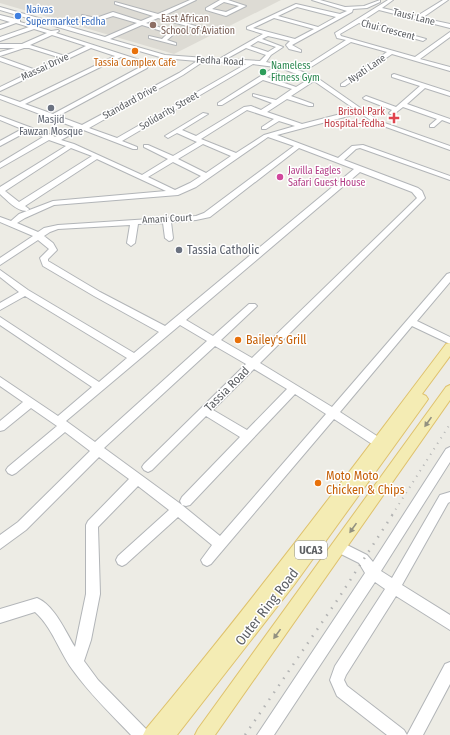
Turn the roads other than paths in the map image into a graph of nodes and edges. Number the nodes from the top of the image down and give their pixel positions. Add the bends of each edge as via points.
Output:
1 (194, 0) edge
2 (268, 0) edge
3 (279, 0) edge
4 (314, 0) edge
5 (378, 0) edge
6 (391, 0) edge
7 (446, 0) edge
8 (208, 2) dead end
9 (117, 3) dead end
10 (215, 4) junction
11 (0, 8) edge
12 (346, 8) junction
13 (378, 8) junction
14 (0, 16) edge
15 (84, 16) dead end
16 (159, 16) junction
17 (272, 16) junction
18 (340, 16) junction
19 (418, 18) junction
20 (96, 20) junction
21 (18, 21) junction
22 (358, 21) junction
23 (105, 23) dead end
24 (143, 23) junction
25 (450, 26) edge
26 (0, 27) edge
27 (35, 27) junction
28 (65, 27) junction
29 (317, 28) junction
30 (203, 30) dead end
31 (51, 33) junction
32 (267, 34) junction
33 (450, 34) edge
34 (151, 37) dead end
35 (0, 39) edge
36 (106, 39) junction
37 (257, 39) junction
38 (423, 39) dead end
39 (350, 40) junction
40 (162, 41) junction
41 (294, 41) junction
42 (120, 43) junction
43 (174, 44) dead end
44 (289, 45) junction
45 (0, 46) edge
46 (23, 46) junction
47 (91, 46) junction
48 (245, 46) junction
49 (280, 47) junction
50 (12, 51) junction
51 (105, 51) junction
52 (299, 51) dead end
53 (391, 52) junction
54 (0, 54) edge
55 (269, 54) junction
56 (119, 56) junction
57 (66, 58) junction
58 (2, 59) edge
59 (416, 59) junction
60 (202, 60) junction
61 (219, 61) junction
62 (253, 62) junction
63 (262, 63) junction
64 (281, 66) junction
65 (309, 66) dead end
66 (450, 69) edge
67 (36, 72) junction
68 (394, 76) dead end
69 (264, 78) junction
70 (314, 78) junction
71 (0, 80) edge
72 (11, 84) junction
73 (343, 85) dead end
74 (424, 85) junction
75 (0, 89) edge
76 (297, 89) junction
77 (450, 94) edge
78 (255, 95) dead end
79 (286, 96) junction
80 (0, 97) edge
81 (366, 98) dead end
82 (275, 102) junction
83 (20, 104) junction
84 (220, 104) dead end
85 (311, 105) dead end
86 (396, 108) junction
87 (360, 111) junction
88 (262, 112) junction
89 (205, 114) dead end
90 (53, 116) junction
91 (279, 118) junction
92 (441, 118) junction
93 (2, 120) edge
94 (450, 121) edge
95 (300, 126) junction
96 (432, 126) dead end
97 (82, 127) junction
98 (264, 128) dead end
99 (27, 129) junction
100 (178, 131) junction
101 (271, 134) junction
102 (168, 136) dead end
103 (53, 138) junction
104 (199, 140) junction
105 (117, 141) junction
106 (0, 144) edge
107 (72, 146) junction
108 (146, 146) dead end
109 (298, 146) junction
110 (450, 147) edge
111 (135, 148) dead end
112 (97, 156) junction
113 (236, 156) junction
114 (173, 159) junction
115 (339, 161) junction
116 (116, 164) junction
117 (0, 166) edge
118 (108, 169) dead end
119 (359, 169) junction
120 (207, 176) junction
121 (143, 177) junction
122 (450, 178) edge
123 (175, 193) junction
124 (19, 206) junction
125 (30, 213) junction
126 (0, 219) edge
127 (167, 220) junction
128 (135, 221) junction
129 (11, 224) junction
130 (39, 237) junction
131 (169, 238) dead end
132 (131, 243) dead end
133 (0, 262) edge
134 (0, 273) edge
135 (450, 276) edge
136 (25, 292) junction
137 (252, 306) dead end
138 (0, 308) edge
139 (0, 320) edge
140 (179, 320) junction
141 (412, 322) junction
142 (166, 331) junction
143 (214, 341) junction
144 (450, 341) edge
145 (450, 347) edge
146 (134, 358) junction
147 (450, 361) edge
148 (253, 363) junction
149 (0, 381) edge
150 (100, 387) junction
151 (294, 388) junction
152 (450, 390) edge
153 (31, 402) junction
154 (205, 410) junction
155 (334, 414) junction
156 (62, 424) junction
157 (0, 427) edge
158 (248, 436) junction
159 (379, 442) junction
160 (97, 450) junction
161 (450, 452) edge
162 (148, 467) dead end
163 (12, 470) dead end
164 (137, 480) junction
165 (450, 497) edge
166 (182, 505) junction
167 (0, 543) edge
168 (221, 544) junction
169 (340, 547) junction
170 (122, 560) dead end
171 (207, 560) dead end
172 (373, 573) junction
173 (394, 587) junction
174 (0, 616) edge
175 (450, 623) edge
176 (214, 660) junction
177 (76, 663) junction
178 (450, 669) edge
179 (207, 683) junction
180 (142, 735) edge
181 (152, 735) edge
182 (166, 735) edge
183 (204, 735) edge
184 (265, 735) edge
185 (399, 735) edge
186 (415, 735) edge

1 - 16 street
2 - 3 street
4 - 12 street
5 - 12 street via 371,5
6 - 13 street
7 - 19 street
8 - 10 street
9 - 16 street
10 - 10 street via 208,9 224,14 244,6 226,0
11 - 28 street, Fedha Road
12 - 18 street via 350,11
13 - 19 street, Tausi Lane
13 - 22 street
14 - 21 street
15 - 20 street
16 - 24 street
16 - 30 street
17 - 18 street via 296,5
17 - 29 street
17 - 32 street via 249,28
18 - 29 street
19 - 25 street, Tausi Lane
20 - 23 street
20 - 24 street via 113,14
21 - 26 street
21 - 27 street
22 - 38 street, Chui Crescent
22 - 39 street, Chui Crescent via 337,34
24 - 36 street
24 - 40 street via 172,33
27 - 31 street
27 - 35 street
28 - 31 street
28 - 36 street, Fedha Road
29 - 41 street
31 - 46 street
31 - 47 street
32 - 37 street
32 - 41 street
33 - 59 street, Tausi Lane
34 - 40 street
36 - 42 street, Fedha Road
37 - 48 street
37 - 49 street
39 - 53 street
39 - 65 street
40 - 43 street
41 - 44 street
42 - 51 street
42 - 60 street, Fedha Road via 165,56
44 - 49 street
44 - 52 street
45 - 46 street
46 - 50 street
46 - 57 street
47 - 51 street
47 - 57 street, Massai Drive
48 - 55 street
48 - 61 street
49 - 55 street
50 - 54 street
50 - 58 street
51 - 56 street
53 - 59 street
53 - 73 street, Nyati Lane
55 - 63 street
56 - 83 street
56 - 90 street via 145,63 147,66
57 - 67 street, Massai Drive
58 - 67 street
59 - 66 street
60 - 61 street, Fedha Road
60 - 97 street, Standard Drive
61 - 62 street, Fedha Road
62 - 63 street, Fedha Road
62 - 105 street, Solidarity Street
63 - 64 street, Fedha Road
64 - 69 street
64 - 70 street, Fedha Road
67 - 72 street, Massai Drive
68 - 74 street
69 - 76 street
69 - 84 street
70 - 76 street
70 - 87 street, Fedha Road
71 - 72 street
72 - 75 street, Massai Drive
74 - 77 street
74 - 86 street
76 - 79 street
78 - 82 street
79 - 82 street
79 - 85 street
80 - 83 street
81 - 86 street
82 - 88 street
83 - 90 street
86 - 92 street
87 - 95 street
87 - 110 street, Fedha Road via 382,125
88 - 91 street
88 - 104 street via 243,108
89 - 100 street
90 - 97 street
91 - 95 street
91 - 98 street
92 - 94 street
92 - 96 street
93 - 99 street
95 - 101 street
97 - 103 street, Standard Drive
97 - 105 street
99 - 103 street
99 - 106 street
100 - 102 street
100 - 104 street
101 - 109 street
101 - 113 street
103 - 107 street
103 - 117 street, Standard Drive
104 - 113 street
104 - 114 street
105 - 111 street
107 - 112 street
107 - 124 street via 1,190
108 - 114 street
109 - 115 street
109 - 127 street, Amani Court via 207,215
112 - 116 street
112 - 124 street
113 - 120 street
114 - 120 street
114 - 121 street
115 - 119 street
115 - 122 street via 354,147 361,146
116 - 118 street
116 - 121 street
119 - 140 street
119 - 148 street, Tassia Road via 415,190 421,198
120 - 123 street
121 - 123 street
123 - 125 street via 52,203
124 - 125 street
125 - 129 street
126 - 129 street
127 - 128 street, Amani Court
127 - 131 street
128 - 130 street, Amani Court via 58,227 47,230
128 - 132 street
129 - 130 street
130 - 133 street, Amani Court
130 - 142 street via 53,248 44,258 46,264
134 - 136 street
135 - 141 street
136 - 138 street
136 - 146 street
137 - 143 street
139 - 150 street
140 - 142 street
140 - 143 street
141 - 144 street
141 - 155 street
142 - 146 street
143 - 148 street
143 - 160 street
145 - 159 main road, UCA3
146 - 150 street
147 - 179 main road, Outer Ring Road / UCA3 via 292,574
148 - 151 street
148 - 154 street, Tassia Road
149 - 153 street
150 - 156 street
151 - 155 street
151 - 158 street
152 -> 169 main road, Outer Ring Road / UCA3
153 - 156 street
153 - 157 street
154 - 158 street
154 - 162 street, Tassia Road
155 - 159 street
155 - 168 street
156 - 160 street
156 - 163 street
158 - 166 street
159 - 176 main road, UCA3
160 - 164 street
160 - 167 street via 22,526
161 - 172 street
164 - 166 street
164 - 177 street via 92,525 93,594 84,640
165 - 173 street via 444,499
166 - 168 street
166 - 170 street
168 - 171 street
169 - 172 street via 363,560
169 -> 183 main road, Outer Ring Road / UCA3
172 - 173 street
172 - 184 street
173 - 175 street
173 - 185 street via 340,671 337,680 342,691
174 - 177 street via 37,605 47,614
176 - 179 main road
176 - 181 main road, UCA3
177 - 180 street via 93,685
178 - 186 street
179 - 182 main road, Outer Ring Road / UCA3

